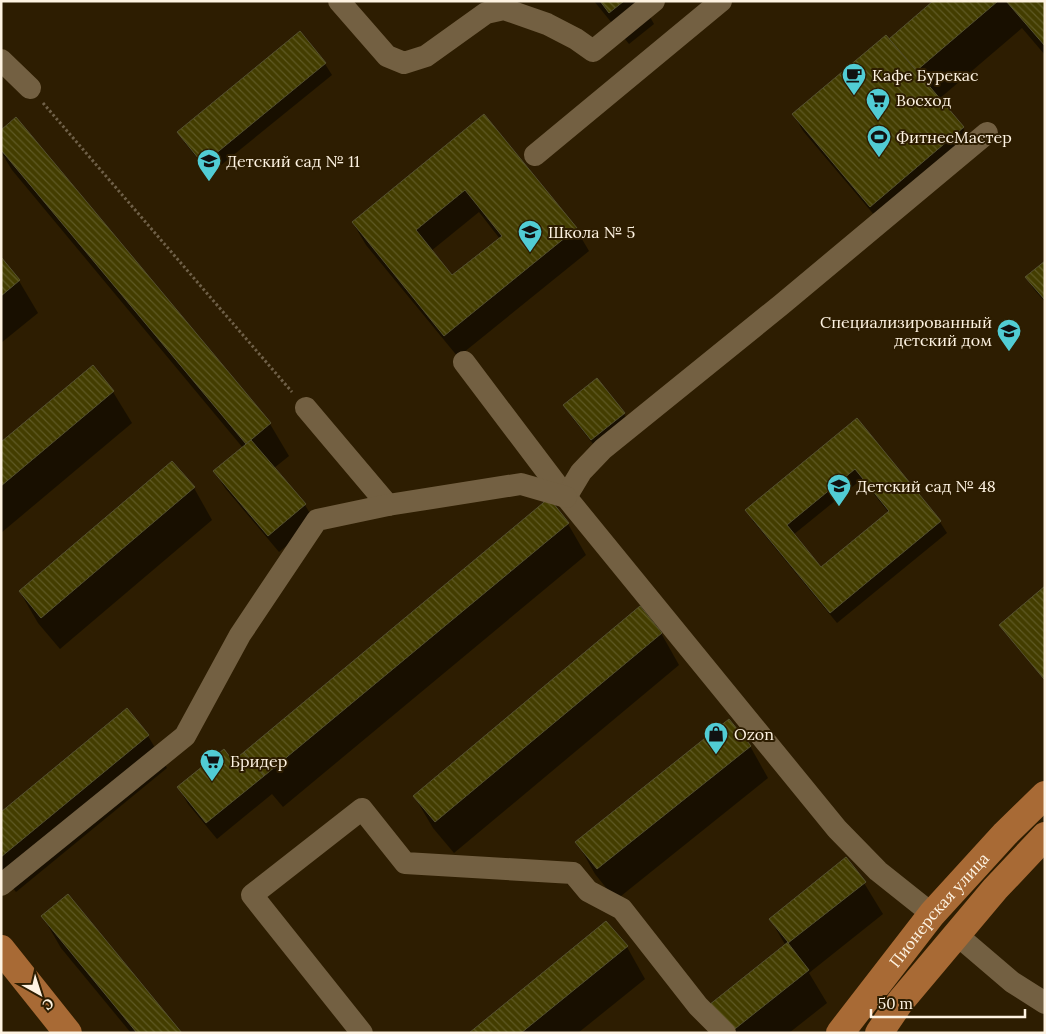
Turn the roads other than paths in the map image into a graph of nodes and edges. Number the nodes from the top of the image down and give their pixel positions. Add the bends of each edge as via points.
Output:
1 (339, 1) edge
2 (654, 1) edge
3 (721, 1) edge
4 (1, 60) edge
5 (30, 88) road end
6 (987, 132) dead end
7 (536, 155) dead end
8 (464, 362) dead end
9 (306, 408) road end
10 (566, 498) junction
11 (388, 505) junction
12 (1045, 795) edge
13 (1045, 836) edge
14 (1, 885) edge
15 (932, 914) junction
16 (957, 935) junction
17 (1, 949) edge
18 (1045, 1003) edge
19 (68, 1033) edge
20 (362, 1033) edge
21 (725, 1033) edge
22 (840, 1033) edge
23 (879, 1033) edge

1 - 2 lane via 386,56 404,63 426,56 486,13 504,9 547,24 593,51
3 - 7 lane
4 - 5 lane
6 - 10 lane via 603,449 581,472
8 - 10 lane
9 - 11 lane
10 - 11 lane via 521,484
10 - 15 lane via 837,829 878,871
11 - 14 lane via 317,520 240,635 185,736
12 - 15 main road, Пионерская улица via 1004,834
13 - 16 main road, Пионерская улица
15 - 16 main road
15 - 22 main road, Пионерская улица
16 - 18 lane via 1012,982
16 - 23 main road, Пионерская улица via 900,1002
17 - 19 main road
20 - 21 lane via 252,895 362,809 405,863 573,872 588,891 622,909 698,1006

